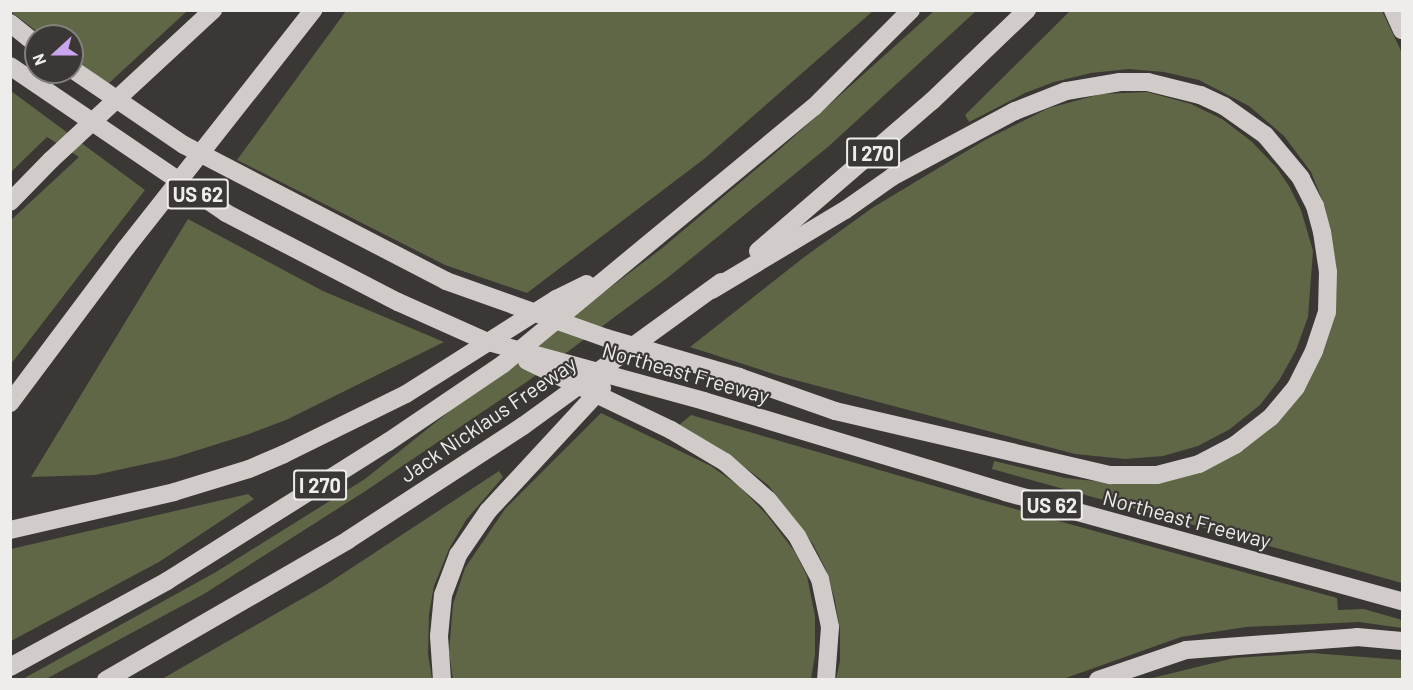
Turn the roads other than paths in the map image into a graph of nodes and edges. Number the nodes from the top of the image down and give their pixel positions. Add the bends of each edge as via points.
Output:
1 (213, 10) edge
2 (313, 10) edge
3 (911, 10) edge
4 (1027, 10) edge
5 (1393, 10) edge
6 (10, 23) edge
7 (1402, 30) edge
8 (24, 34) edge
9 (10, 66) edge
10 (84, 77) edge
11 (10, 202) edge
12 (610, 273) junction
13 (712, 290) junction
14 (654, 333) junction
15 (485, 341) junction
16 (10, 403) edge
17 (10, 530) edge
18 (1402, 601) edge
19 (1402, 641) edge
20 (10, 667) edge
21 (106, 680) edge
22 (442, 680) edge
23 (826, 680) edge
24 (1098, 680) edge

1 - 11 highway
2 - 16 highway
3 - 12 highway, Jack Nicklaus Freeway / I 270 via 804,115
4 - 13 highway, Jack Nicklaus Freeway / I 270 via 932,101
5 - 7 highway
6 - 8 highway
9 - 15 highway, Northeast Freeway / US 62 via 226,213 398,302
10 - 13 highway via 184,145 446,281 606,338 739,377 835,411 1111,475 1157,475 1199,464 1236,445 1271,417 1296,387 1314,351 1327,312 1328,272 1315,206 1286,156 1246,120 1208,98 1175,86 1120,82 1066,90 1015,111 892,177
12 - 17 highway via 556,299 406,393 249,469 195,486
12 - 20 highway, Jack Nicklaus Freeway / I 270 via 503,364 388,442 167,581
13 - 14 highway, Jack Nicklaus Freeway / I 270
14 - 21 highway, Jack Nicklaus Freeway / I 270 via 523,426 348,540
14 - 22 highway via 488,510 458,555 443,595 439,636
15 - 18 highway, Northeast Freeway / US 62 via 705,401 1005,492
15 - 23 highway via 671,430 725,462 768,500 796,536 820,579 830,627
19 - 24 highway via 1358,636 1186,650

